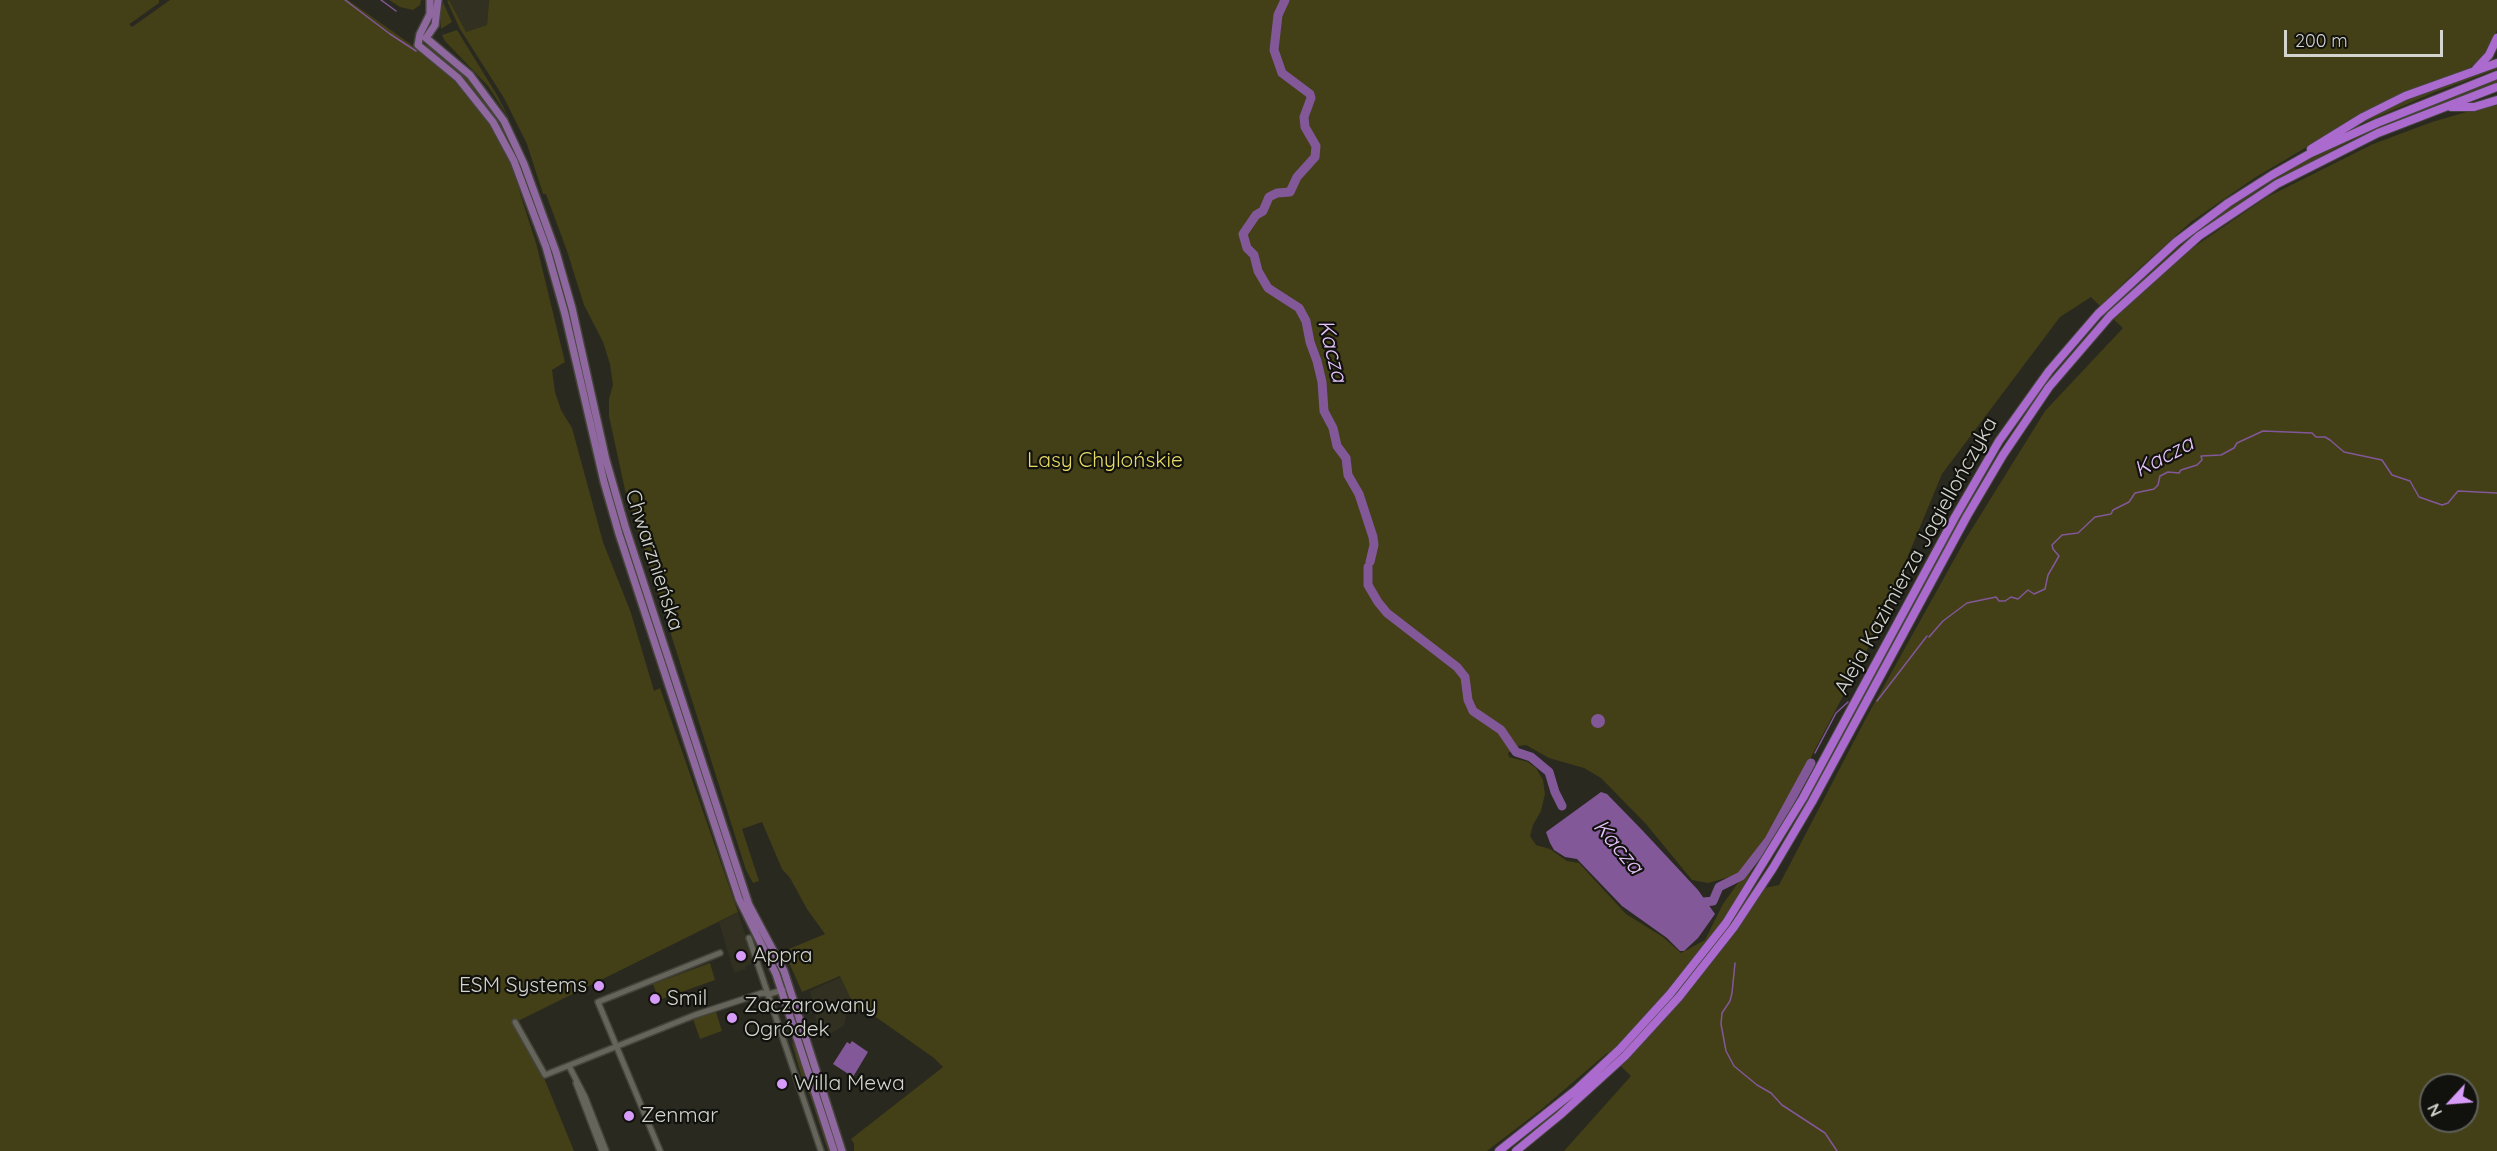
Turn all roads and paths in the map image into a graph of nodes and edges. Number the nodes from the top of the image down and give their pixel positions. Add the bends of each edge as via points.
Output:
1 (430, 0) edge
2 (438, 0) edge
3 (2497, 38) edge
4 (2497, 63) edge
5 (2475, 71) junction
6 (2497, 75) edge
7 (2497, 87) edge
8 (2497, 100) edge
9 (2443, 107) junction
10 (2272, 175) junction
11 (749, 938) dead end
12 (720, 953) dead end
13 (786, 989) junction
14 (769, 994) junction
15 (515, 1022) dead end
16 (616, 1046) junction
17 (569, 1066) junction
18 (604, 1151) edge
19 (660, 1151) edge
20 (821, 1151) edge
21 (834, 1151) edge
22 (842, 1151) edge
23 (1499, 1151) edge
24 (1516, 1151) edge

1 - 13 main road, Chwarznieńska via 430,14 418,45 475,96 511,153 546,247 619,534 739,899
2 - 13 main road, Chwarznieńska via 435,25 426,38 459,64 499,112 513,137 556,252 625,526 746,898 778,958
3 - 5 highway via 2489,56
4 - 5 highway
5 - 10 highway via 2405,96 2363,117
6 - 10 highway, Aleja Kazimierza Jagiellończyka via 2377,123
7 - 9 highway, Aleja Kazimierza Jagiellończyka
8 - 9 highway via 2474,107
9 - 24 highway, Aleja Kazimierza Jagiellończyka via 2328,156 2249,201 2165,265 2095,333 2049,387 2003,455 1812,802 1734,927 1679,997 1631,1049
10 - 23 highway, Aleja Kazimierza Jagiellończyka via 2160,254 2108,303 2049,371 1969,492 1803,798 1726,923 1632,1037 1576,1090
11 - 14 street
12 - 16 street via 600,999 598,1005
13 - 14 street
13 - 21 main road, Chwarznieńska
13 - 22 main road, Chwarznieńska
14 - 16 street via 695,1014
14 - 20 street
15 - 17 street via 545,1075
16 - 17 street
16 - 19 street
17 - 18 street

